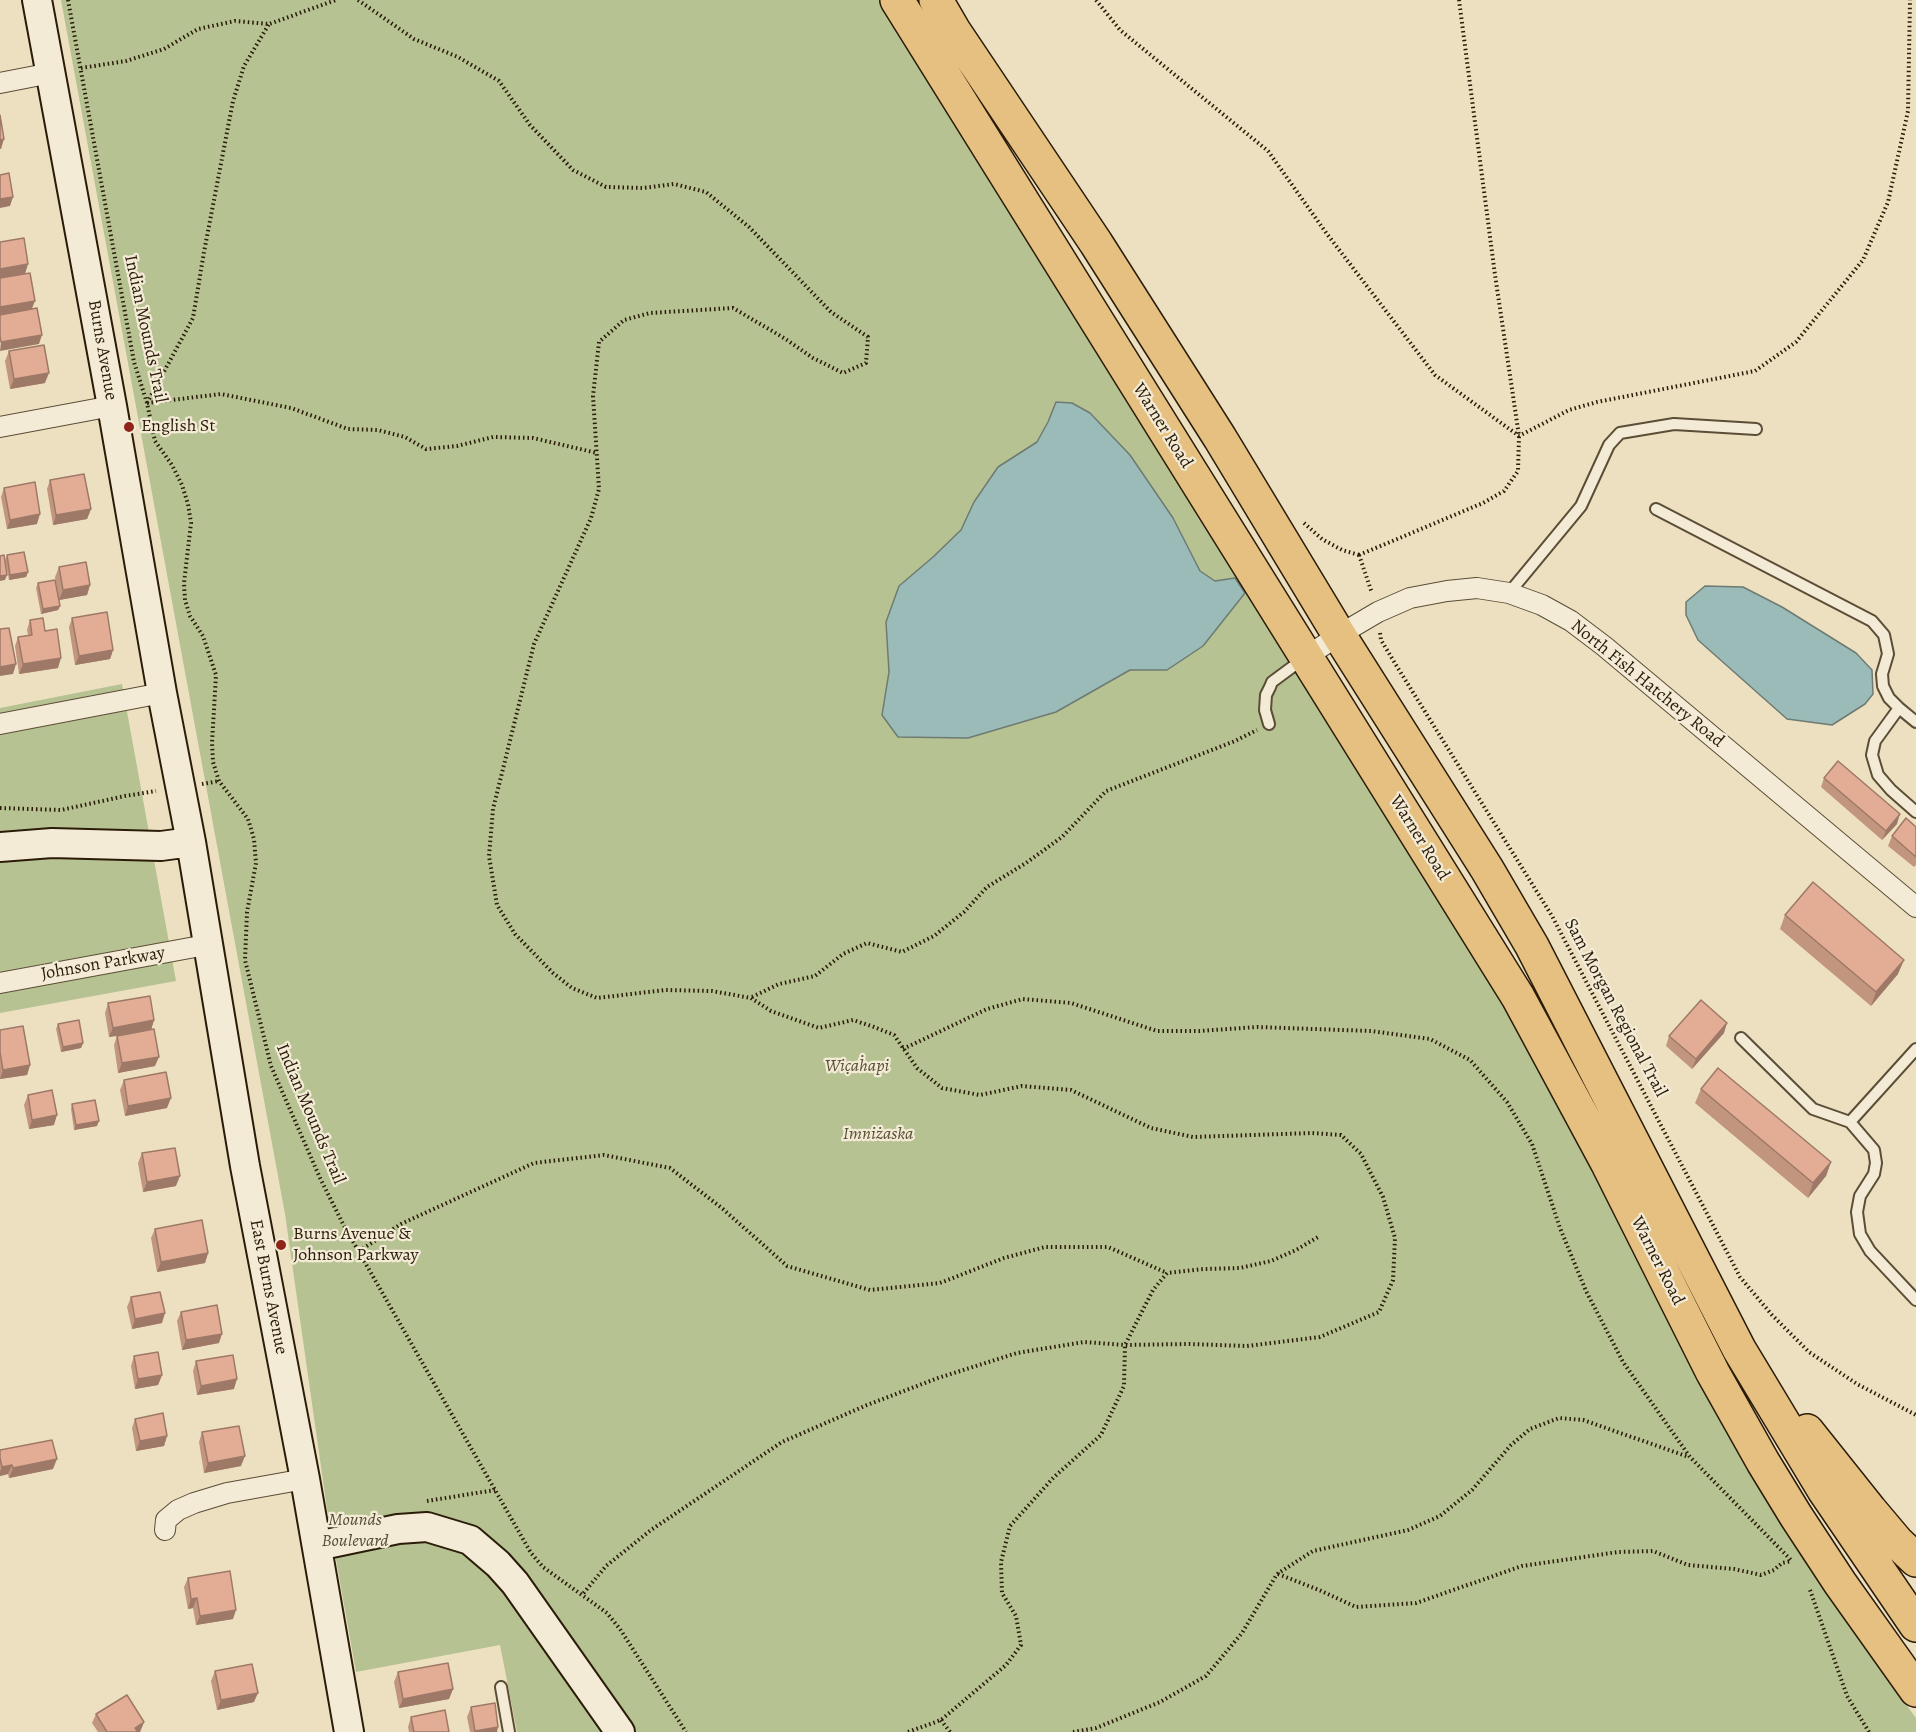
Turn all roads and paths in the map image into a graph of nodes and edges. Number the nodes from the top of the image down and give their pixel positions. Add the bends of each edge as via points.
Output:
1 (38, 0) edge
2 (68, 0) edge
3 (336, 0) edge
4 (358, 0) edge
5 (897, 0) edge
6 (936, 0) edge
7 (1096, 0) edge
8 (1459, 0) edge
9 (1910, 0) edge
10 (269, 24) junction
11 (81, 68) junction
12 (51, 73) junction
13 (0, 83) edge
14 (147, 404) junction
15 (112, 406) junction
16 (0, 427) edge
17 (1756, 429) dead end
18 (1519, 435) junction
19 (597, 453) junction
20 (1656, 509) dead end
21 (1509, 593) junction
22 (1378, 612) junction
23 (1339, 634) junction
24 (1306, 657) junction
25 (162, 693) junction
26 (1899, 708) junction
27 (1916, 722) edge
28 (0, 724) edge
29 (1269, 724) joint
30 (219, 781) junction
31 (200, 784) dead end
32 (160, 791) dead end
33 (0, 808) edge
34 (1916, 812) edge
35 (191, 842) junction
36 (0, 847) edge
37 (1916, 908) edge
38 (206, 945) junction
39 (0, 983) edge
40 (751, 998) junction
41 (1742, 1038) dead end
42 (903, 1049) junction
43 (1916, 1049) edge
44 (1850, 1122) junction
45 (1318, 1237) dead end
46 (358, 1251) junction
47 (1167, 1274) junction
48 (1916, 1299) edge
49 (1125, 1345) junction
50 (1739, 1349) junction
51 (1916, 1415) edge
52 (1690, 1457) junction
53 (305, 1479) junction
54 (165, 1530) dead end
55 (317, 1545) junction
56 (1916, 1560) edge
57 (1277, 1574) junction
58 (1808, 1584) dead end
59 (582, 1595) junction
60 (1916, 1625) edge
61 (501, 1687) dead end
62 (1916, 1690) edge
63 (942, 1720) junction
64 (349, 1732) edge
65 (509, 1732) edge
66 (620, 1732) edge
67 (686, 1732) edge
68 (908, 1732) edge
69 (950, 1732) edge
70 (1073, 1732) edge
71 (1869, 1732) edge

1 - 12 street, Burns Avenue
2 - 11 path, Indian Mounds Trail
3 - 10 path
4 - 19 path via 414,39 458,57 498,81 530,125 573,170 606,187 674,184 706,192 749,227 831,312 868,337 866,363 843,373 733,308 650,313 624,320 599,342 593,396
5 - 24 highway, Warner Road
6 - 23 highway, Warner Road via 1220,438
7 - 18 path via 1120,30 1268,152 1435,375
8 - 18 path
9 - 18 path via 1908,111 1888,202 1863,260 1796,342 1755,371 1597,402 1569,410
10 - 11 path via 235,21 198,29 164,49 126,61
10 - 14 path via 244,66 234,101 193,318
11 - 14 path, Indian Mounds Trail via 134,362
12 - 13 street
12 - 15 street, Burns Avenue
14 - 19 path via 221,394 291,408 348,429 378,430 405,437 426,449 493,437 533,438
14 - 30 path, Indian Mounds Trail via 154,441 172,465 188,504 191,523 185,600 216,675 212,743
15 - 16 street
15 - 25 street, Burns Avenue
17 - 21 lane via 1674,424 1620,433 1609,444 1581,506
18 - 22 path, Sam Morgan Regional Trail via 1518,471 1504,490 1483,503 1359,555
19 - 40 path via 599,489 591,519 534,644 493,808 489,855 497,905 515,934 553,973 572,988 597,998 665,990 712,991
20 - 26 lane via 1872,621 1884,635 1888,654 1883,686
21 - 22 street, North Fish Hatchery Road via 1477,588 1447,591 1410,598
21 - 37 street, North Fish Hatchery Road via 1571,621 1604,646
22 - 23 street, North Fish Hatchery Road
22 - 51 path, Sam Morgan Regional Trail via 1381,640 1552,916 1740,1277 1809,1352 1857,1384
23 - 24 street, North Fish Hatchery Road
23 - 50 highway, Warner Road via 1532,946
24 - 29 lane via 1269,687 1265,710
24 - 62 highway, Warner Road via 1518,997 1763,1462
25 - 28 street
25 - 35 street, Burns Avenue
26 - 27 lane
26 - 34 lane via 1875,741 1872,755 1878,775
29 - 40 path via 1106,791 1062,837 987,887 934,936 902,952 867,943 843,954 815,976 779,984
30 - 31 path
30 - 46 path, Indian Mounds Trail via 248,819 254,839 256,863 247,912 245,960 271,1066 320,1178
32 - 33 path via 61,810
35 - 36 street via 161,846 52,843
35 - 38 street, East Burns Avenue
38 - 39 street, Johnson Parkway
38 - 53 street, East Burns Avenue
40 - 42 path via 771,1011 819,1028 853,1020 874,1027 894,1035
41 - 44 lane via 1813,1109
42 - 49 path via 917,1068 942,1088 980,1095 1022,1086 1071,1090 1151,1128 1193,1137 1341,1135 1361,1154 1383,1197 1395,1238 1393,1280 1379,1312 1320,1337 1247,1346
42 - 52 path via 987,1009 1023,999 1071,1003 1157,1031 1268,1027 1371,1031 1430,1039 1470,1060 1507,1102 1532,1144 1586,1291 1623,1362
43 - 44 lane
44 - 48 lane via 1874,1150 1876,1163 1860,1196 1860,1234 1870,1251
45 - 47 path via 1272,1261 1240,1268
46 - 47 path via 401,1224 534,1163 604,1155 670,1168 787,1266 870,1290 940,1283 1045,1246 1108,1247
46 - 59 path, Indian Mounds Trail via 531,1553 543,1567
47 - 49 path via 1153,1290
49 - 59 path via 1084,1342 1017,1353 877,1401 782,1442 651,1530 606,1566
49 - 63 path via 1124,1386 1101,1435 1010,1526 1001,1562 1002,1593 1016,1616 1021,1645 1006,1665
50 - 56 highway via 1870,1510
50 - 60 highway, Warner Road via 1824,1490
52 - 57 path via 1583,1420 1559,1418 1530,1429 1472,1490 1440,1516 1408,1530 1313,1551
52 - 57 path via 1794,1562 1782,1563 1761,1575 1688,1565 1653,1551 1618,1552 1522,1566 1416,1603 1356,1607
53 - 54 street via 194,1503 166,1520
53 - 55 street, East Burns Avenue
55 - 64 street, East Burns Avenue
55 - 66 street via 427,1527 470,1540 515,1583
57 - 70 path via 1242,1633 1206,1676 1160,1702 1096,1728
58 - 71 path via 1847,1696
59 - 67 path, Indian Mounds Trail via 607,1613 620,1629
61 - 65 lane
63 - 68 path
63 - 69 path

